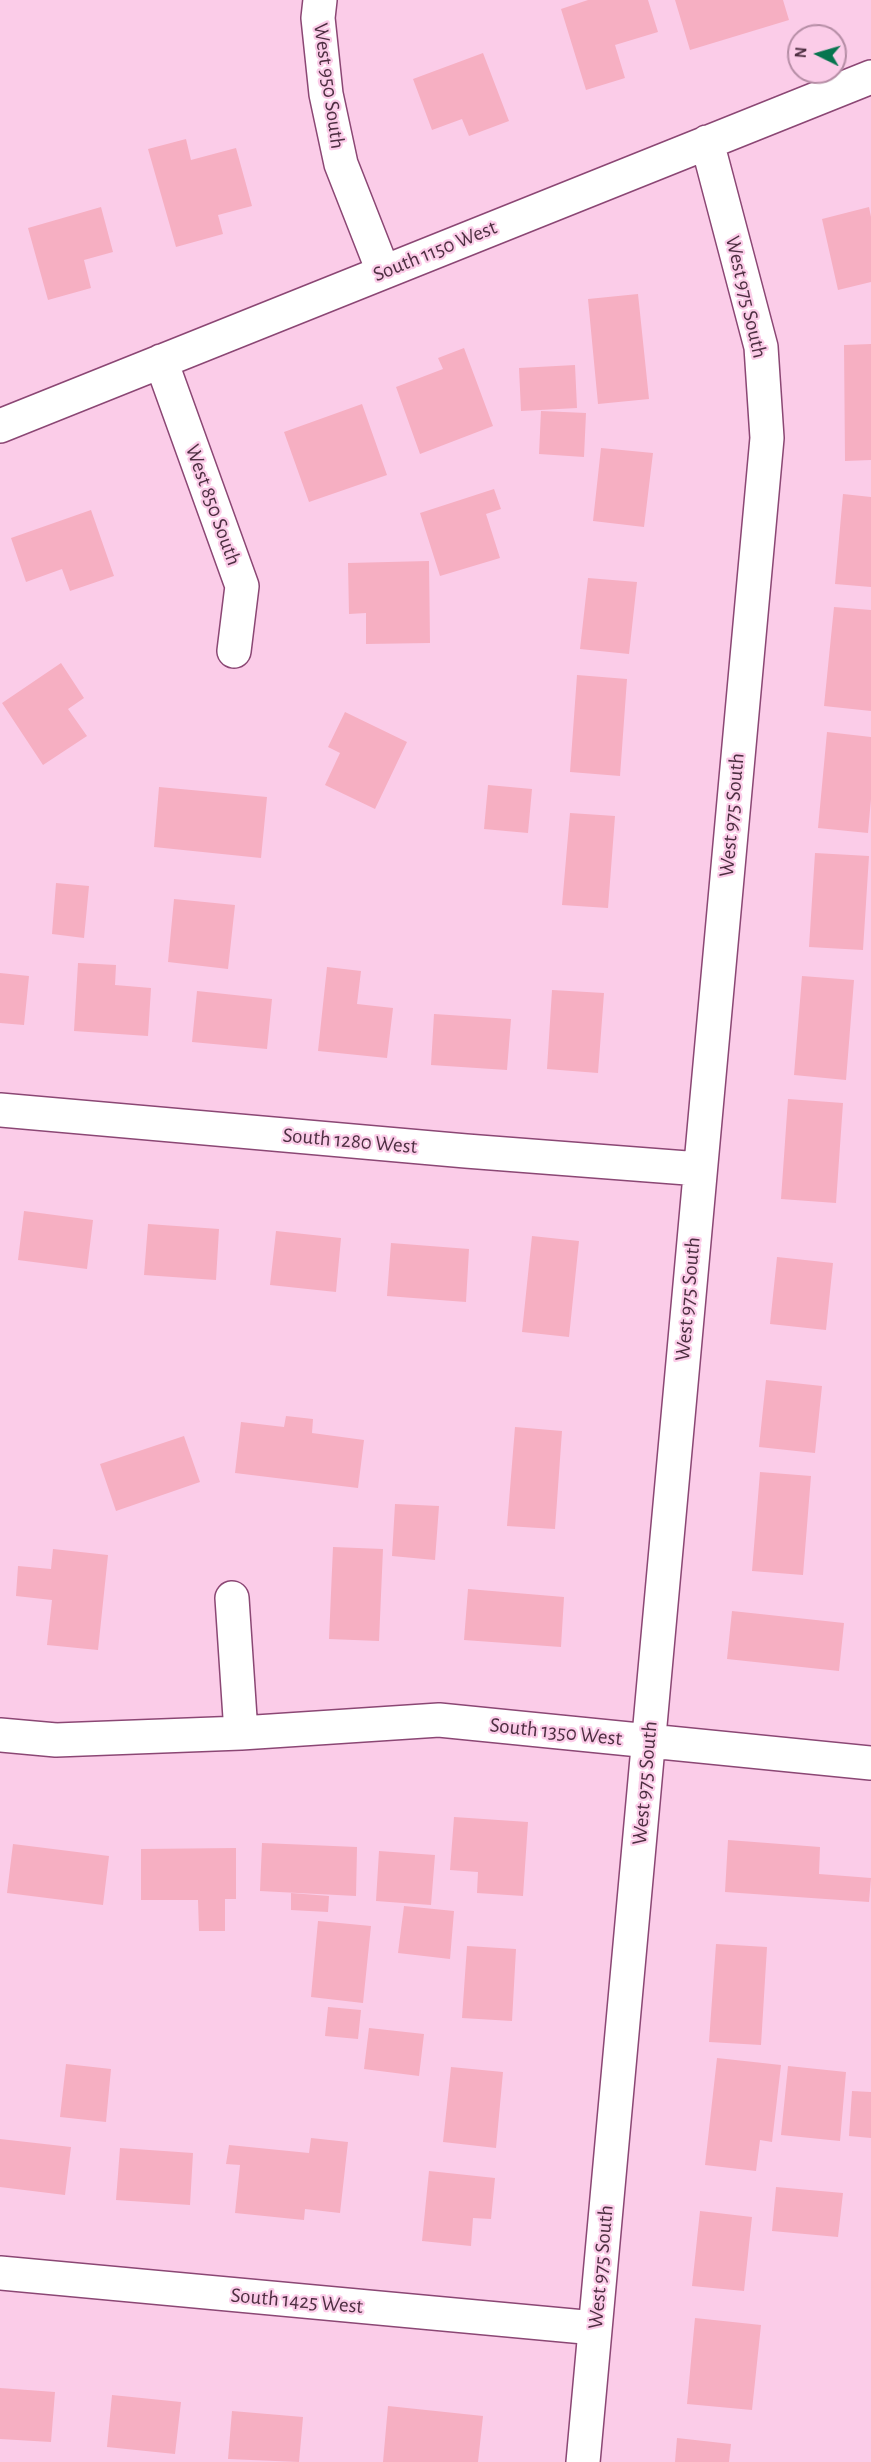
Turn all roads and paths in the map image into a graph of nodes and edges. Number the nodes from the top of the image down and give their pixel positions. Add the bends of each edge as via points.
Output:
1 (320, 0) edge
2 (871, 76) edge
3 (707, 142) junction
4 (383, 271) junction
5 (161, 361) junction
6 (0, 426) edge
7 (234, 651) dead end
8 (0, 1110) edge
9 (700, 1169) junction
10 (232, 1598) dead end
11 (241, 1733) junction
12 (0, 1735) edge
13 (648, 1741) junction
14 (871, 1763) edge
15 (0, 2273) edge
16 (595, 2328) junction
17 (583, 2462) edge

1 - 4 street, West 950 South via 318,18 326,94 341,164
2 - 3 street, South 1150 West
3 - 4 street, South 1150 West
3 - 9 street, West 975 South via 761,346 766,438
4 - 5 street, South 1150 West
5 - 6 street, South 1150 West
5 - 7 street, West 850 South via 242,586
8 - 9 street, South 1280 West
9 - 13 street, West 975 South
10 - 11 street
11 - 12 street, South 1350 West via 56,1740
11 - 13 street, South 1350 West via 439,1720
13 - 14 street, South 1350 West
13 - 16 street, West 975 South
15 - 16 street, South 1425 West
16 - 17 street, West 975 South

